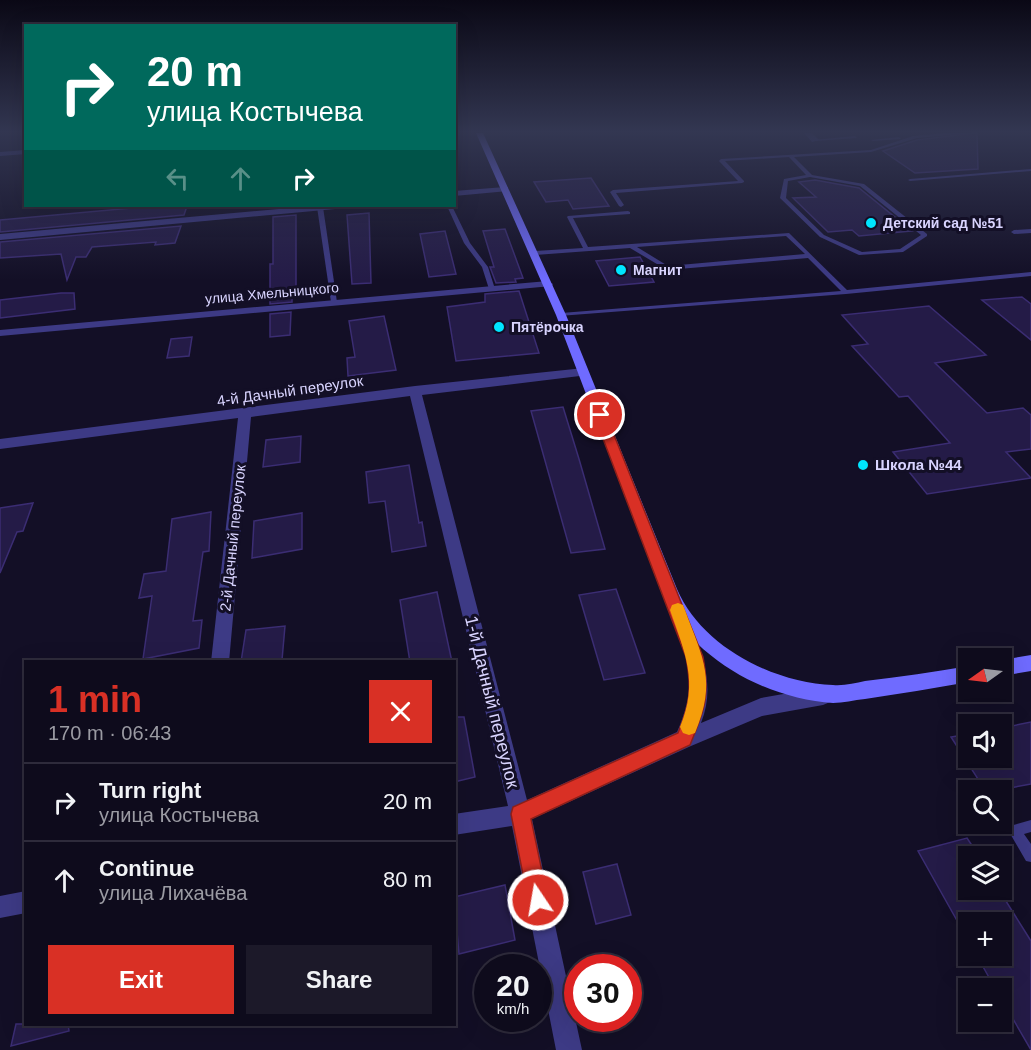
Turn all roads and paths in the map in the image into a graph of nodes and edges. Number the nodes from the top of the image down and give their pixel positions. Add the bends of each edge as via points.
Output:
1 (502, 182) edge
2 (742, 182) edge
3 (786, 182) edge
4 (845, 182) edge
5 (505, 189) junction
6 (456, 194) edge
7 (621, 205) dead end
8 (321, 207) edge
9 (449, 207) edge
10 (628, 213) dead end
11 (1031, 231) edge
12 (1014, 232) dead end
13 (0, 237) edge
14 (631, 246) junction
15 (586, 249) junction
16 (535, 253) junction
17 (807, 256) junction
18 (1031, 274) edge
19 (548, 284) junction
20 (492, 289) junction
21 (846, 292) junction
22 (334, 302) junction
23 (561, 315) junction
24 (0, 333) edge
25 (584, 372) junction
26 (415, 390) junction
27 (245, 415) junction
28 (0, 444) edge
29 (675, 603) junction
30 (220, 660) edge
31 (1031, 663) edge
32 (1012, 666) edge
33 (958, 676) edge
34 (834, 694) junction
35 (684, 739) junction
36 (520, 814) junction
37 (456, 825) edge
38 (1031, 826) edge
39 (1031, 856) edge
40 (24, 902) edge
41 (0, 907) edge
42 (569, 1050) edge

1 - 5 main road
2 - 7 lane via 613,192
3 - 4 lane via 783,198 822,236 861,254 900,251 925,235 862,185
5 - 6 street
5 - 16 main road
8 - 13 street
8 - 22 lane
9 - 20 lane via 467,243 485,267
10 - 15 lane via 570,217
11 - 12 lane
14 - 15 lane
14 - 17 lane via 667,268
14 - 17 lane via 787,234
15 - 16 lane
16 - 19 main road
17 - 21 lane
18 - 21 lane
19 - 20 street, улица Хмельницкого
19 - 23 main road
20 - 22 street, улица Хмельницкого
21 - 23 lane
22 - 24 street, улица Хмельницкого
23 - 25 main road
25 - 26 street, 4-й Дачный переулок
25 - 29 main road
26 - 27 street, 4-й Дачный переулок
26 - 36 street, 1-й Дачный переулок
27 - 28 street, 4-й Дачный переулок
27 - 30 street, 2-й Дачный переулок
29 - 34 main road via 717,650 744,668 797,688
29 - 35 street via 699,683 697,707
31 - 32 main road
33 - 34 main road
34 - 35 street via 761,707
35 - 36 street
36 - 37 street
36 - 42 street, 1-й Дачный переулок
38 - 39 lane via 1014,830
40 - 41 street

